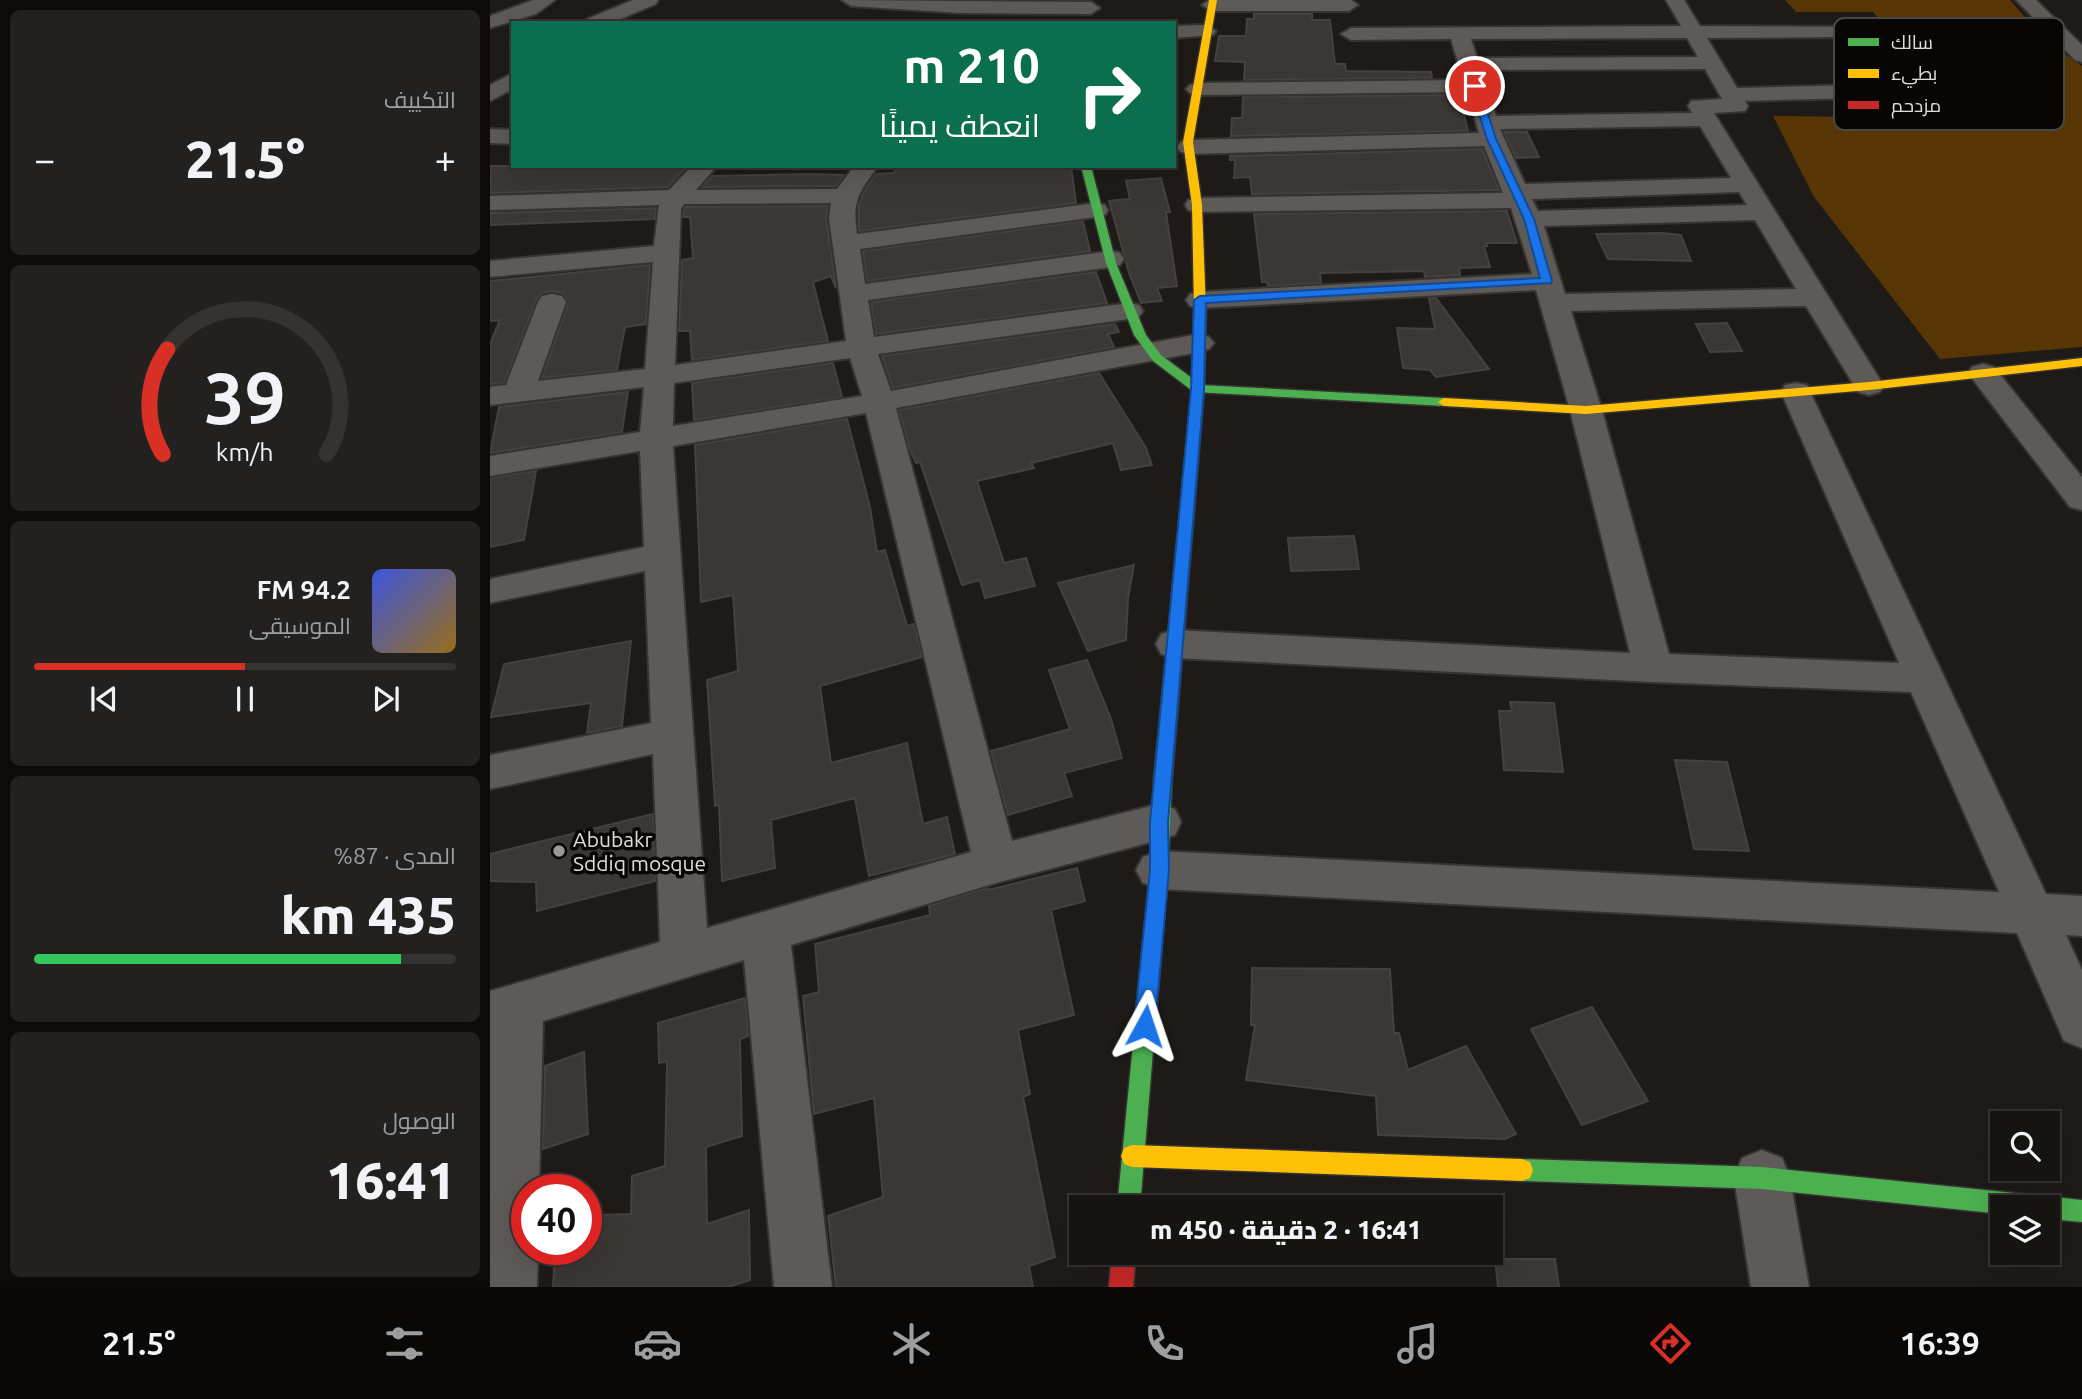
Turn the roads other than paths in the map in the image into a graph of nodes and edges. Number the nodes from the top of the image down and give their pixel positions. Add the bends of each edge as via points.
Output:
1 (546, 0) edge
2 (649, 0) edge
3 (1675, 0) edge
4 (2025, 0) edge
5 (1212, 2) edge
6 (1349, 2) edge
7 (850, 5) edge
8 (961, 10) edge
9 (1090, 10) edge
10 (2043, 18) edge
11 (599, 21) edge
12 (490, 22) edge
13 (1206, 31) junction
14 (1834, 31) edge
15 (1176, 32) edge
16 (1694, 32) junction
17 (1459, 33) junction
18 (2064, 38) edge
19 (2082, 56) edge
20 (1712, 63) junction
21 (1472, 75) junction
22 (511, 80) edge
23 (1197, 89) junction
24 (1834, 92) edge
25 (490, 95) edge
26 (1731, 95) junction
27 (511, 96) edge
28 (1706, 119) junction
29 (1489, 131) junction
30 (490, 136) edge
31 (511, 137) edge
32 (1184, 144) edge
33 (703, 168) edge
34 (865, 168) edge
35 (1746, 185) junction
36 (1091, 188) edge
37 (676, 197) junction
38 (490, 203) edge
39 (1521, 204) junction
40 (1197, 205) junction
41 (939, 207) dead end
42 (1763, 212) junction
43 (851, 218) junction
44 (667, 253) junction
45 (1111, 259) junction
46 (490, 269) edge
47 (1550, 292) junction
48 (854, 294) junction
49 (1815, 298) junction
50 (1200, 300) junction
51 (552, 302) dead end
52 (1129, 311) junction
53 (1199, 343) junction
54 (861, 346) junction
55 (1152, 354) junction
56 (2082, 362) edge
57 (1983, 373) junction
58 (659, 376) junction
59 (1869, 386) junction
60 (1198, 389) junction
61 (1796, 392) junction
62 (504, 394) edge
63 (879, 402) junction
64 (1586, 410) junction
65 (656, 438) junction
66 (490, 466) edge
67 (2082, 499) edge
68 (664, 555) junction
69 (490, 591) edge
70 (1175, 644) junction
71 (1653, 668) junction
72 (1924, 678) junction
73 (672, 734) junction
74 (490, 772) edge
75 (1159, 822) junction
76 (996, 864) junction
77 (1160, 870) junction
78 (2031, 913) junction
79 (2082, 916) edge
80 (766, 934) junction
81 (685, 956) junction
82 (504, 1010) edge
83 (2082, 1025) edge
84 (1132, 1156) junction
85 (1762, 1178) junction
86 (1129, 1195) edge
87 (2082, 1211) edge
88 (1123, 1265) edge
89 (508, 1287) edge
90 (803, 1287) edge
91 (1121, 1287) edge
92 (1780, 1287) edge

1 - 12 street
2 - 11 street
3 - 16 street
4 - 10 street
5 - 6 street
5 - 13 street
6 - 17 street via 1352,41
7 - 8 street
8 - 9 street
13 - 15 street
13 - 23 street
14 - 16 street
16 - 17 street
16 - 20 street
17 - 21 street
18 - 19 street
20 - 21 street
20 - 26 street
21 - 23 street
21 - 29 street
22 - 25 street
23 - 32 street
24 - 26 street
25 - 27 street
26 - 28 street via 1737,106 1699,107
28 - 29 street
28 - 35 street
29 - 32 street
29 - 39 street
30 - 31 street
32 - 40 street
33 - 37 street
34 - 43 street
35 - 39 street
35 - 42 street
36 - 41 street
36 - 43 street
36 - 45 street
37 - 38 street
37 - 43 street
37 - 44 street via 669,209
39 - 40 street
39 - 42 street
39 - 47 street
40 - 50 street
42 - 49 street
43 - 48 street
44 - 46 street
44 - 58 street
45 - 48 street
45 - 52 street
47 - 49 street
47 - 50 street
47 - 64 street
48 - 54 street
49 - 59 street
50 - 53 street
51 - 62 street
52 - 54 street
52 - 55 street
53 - 55 street
53 - 60 street
54 - 58 street
54 - 63 street
55 - 60 street
55 - 63 street
56 - 57 street
57 - 59 street
57 - 67 street
58 - 62 street
58 - 65 street
59 - 61 street
60 - 64 street
60 - 70 street
61 - 64 street
61 - 72 street
63 - 65 street
63 - 76 street
64 - 71 street
65 - 66 street
65 - 68 street
68 - 69 street
68 - 73 street
70 - 71 street
70 - 75 street
71 - 72 street
72 - 78 street
73 - 74 street
73 - 81 street
75 - 76 street
75 - 77 street
76 - 80 street
77 - 78 street
77 - 84 street
78 - 79 street
78 - 83 street
80 - 81 street
80 - 90 street
81 - 82 street
82 - 89 street
84 - 85 street
84 - 86 street
85 - 87 street
85 - 92 street
88 - 91 street

